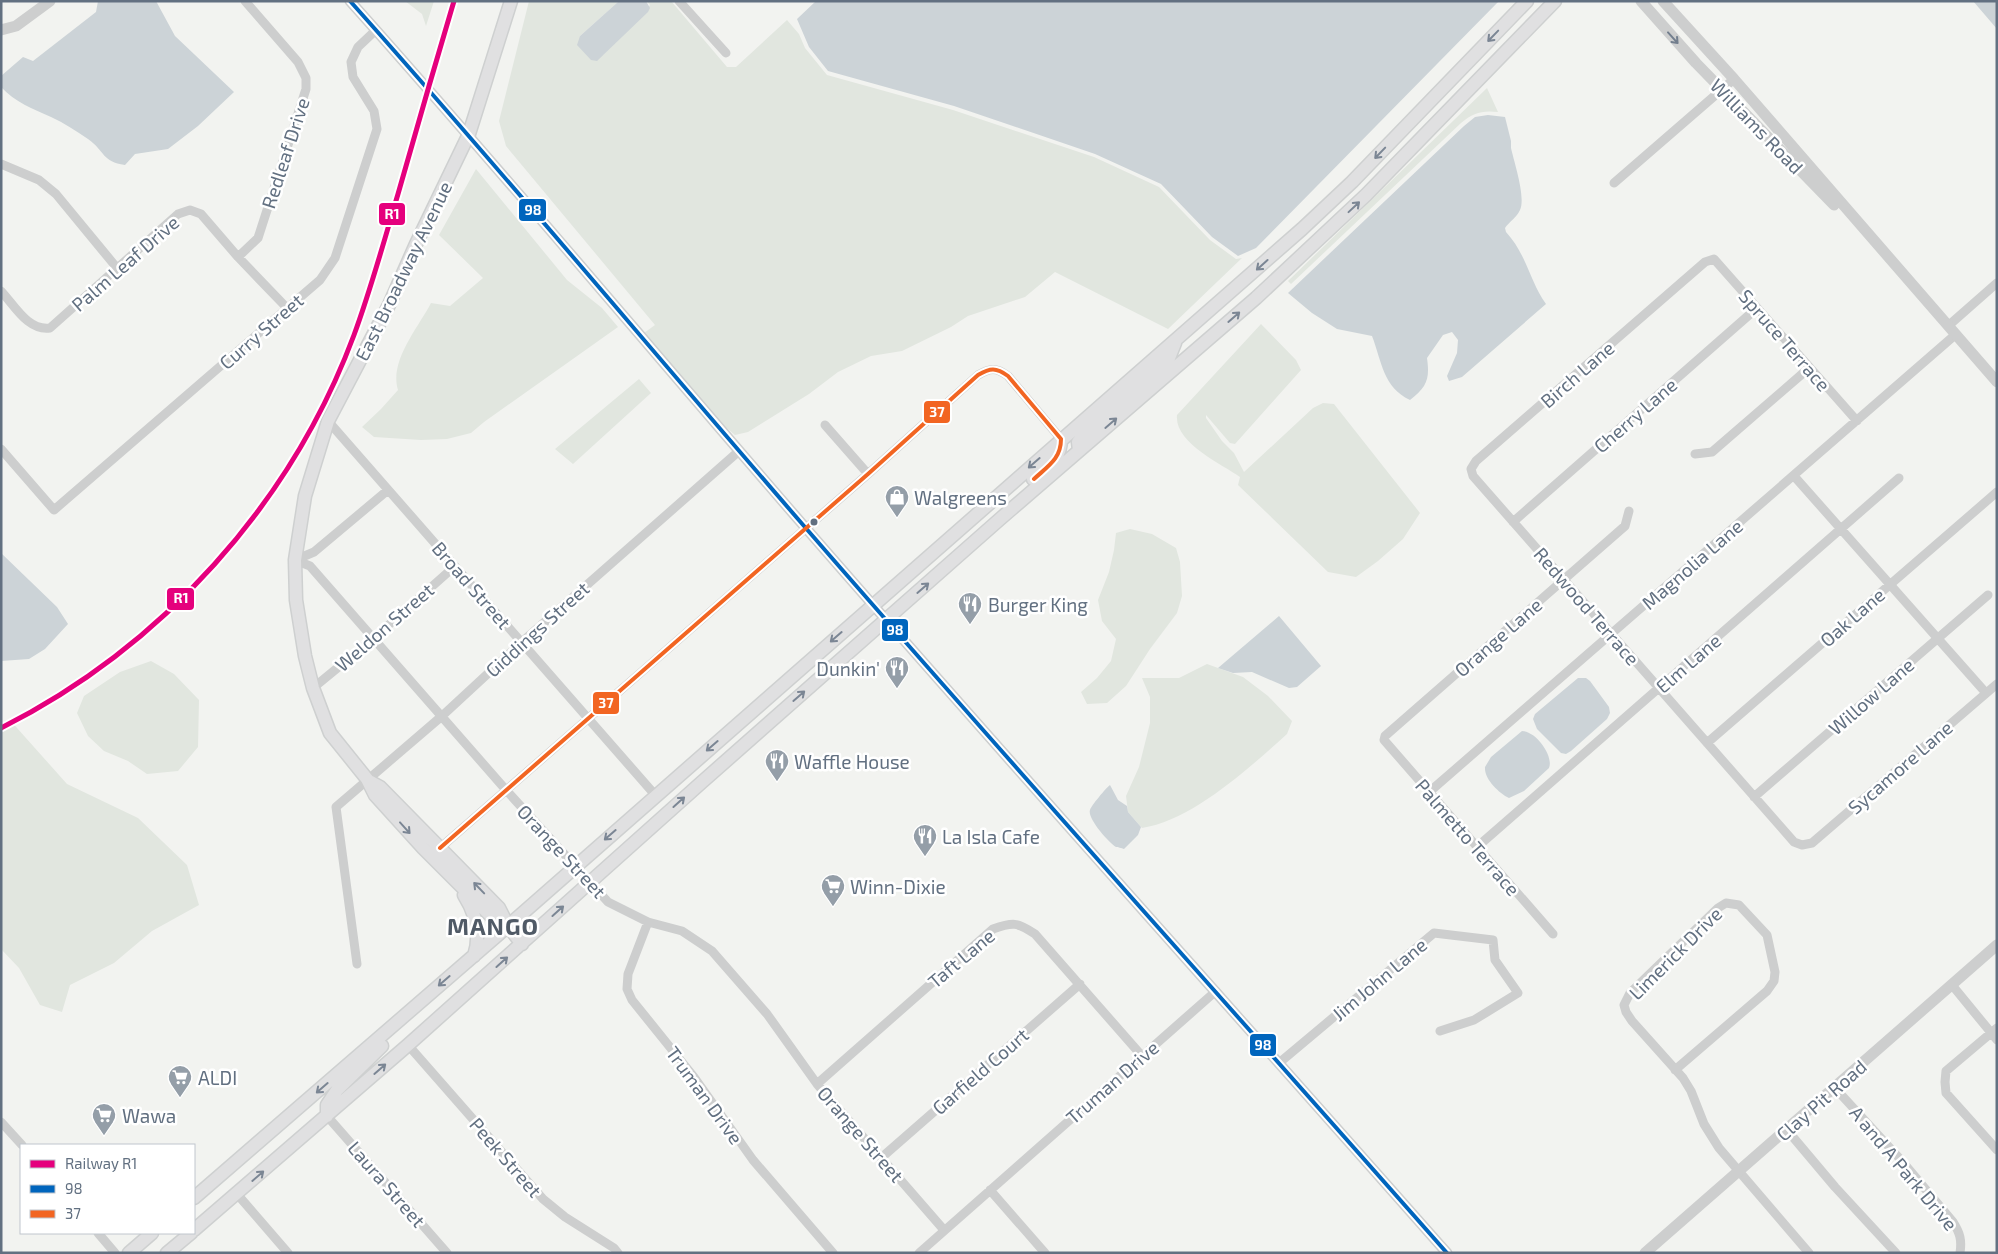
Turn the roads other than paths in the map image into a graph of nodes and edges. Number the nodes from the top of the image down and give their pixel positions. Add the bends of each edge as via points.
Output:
1 (50, 1) edge
2 (245, 1) edge
3 (350, 1) edge
4 (511, 1) edge
5 (679, 1) edge
6 (1527, 1) edge
7 (1555, 1) edge
8 (1641, 1) edge
9 (1664, 1) edge
10 (1, 30) edge
11 (376, 30) junction
12 (726, 53) dead end
13 (1734, 79) junction
14 (1722, 89) junction
15 (469, 134) junction
16 (1, 164) edge
17 (1614, 184) dead end
18 (1878, 246) junction
19 (238, 256) junction
20 (1714, 259) joint
21 (117, 268) junction
22 (1997, 283) edge
23 (1, 292) edge
24 (287, 308) junction
25 (1757, 308) junction
26 (1948, 326) junction
27 (1956, 335) junction
28 (1175, 340) junction
29 (1809, 368) junction
30 (1997, 382) edge
31 (328, 421) junction
32 (1857, 421) junction
33 (825, 425) dead end
34 (1061, 440) junction
35 (1, 449) edge
36 (1079, 450) junction
37 (739, 451) junction
38 (1695, 454) dead end
39 (868, 474) junction
40 (1794, 476) junction
41 (1899, 478) dead end
42 (388, 490) junction
43 (1997, 492) edge
44 (1493, 499) joint
45 (1629, 511) dead end
46 (1000, 519) junction
47 (1513, 522) junction
48 (805, 527) junction
49 (1841, 529) junction
50 (294, 560) junction
51 (455, 566) junction
52 (1563, 580) junction
53 (1890, 584) junction
54 (1988, 594) dead end
55 (873, 604) junction
56 (886, 620) junction
57 (1611, 634) junction
58 (374, 638) junction
59 (1938, 638) junction
60 (522, 642) junction
61 (1997, 684) edge
62 (313, 688) junction
63 (1658, 688) junction
64 (1986, 693) junction
65 (442, 716) junction
66 (588, 717) junction
67 (1384, 740) joint
68 (1707, 743) junction
69 (367, 779) junction
70 (506, 790) junction
71 (1428, 793) junction
72 (656, 796) junction
73 (1754, 797) junction
74 (1802, 846) joint
75 (1477, 847) junction
76 (440, 848) junction
77 (575, 866) junction
78 (455, 881) junction
79 (590, 883) junction
80 (648, 922) junction
81 (508, 926) junction
82 (1554, 934) dead end
83 (522, 944) junction
84 (1997, 946) edge
85 (474, 956) junction
86 (357, 964) dead end
87 (1080, 984) junction
88 (1952, 985) junction
89 (1216, 992) junction
90 (389, 1030) junction
91 (1440, 1031) dead end
92 (1995, 1034) edge
93 (408, 1045) junction
94 (1142, 1056) junction
95 (1279, 1064) junction
96 (1676, 1070) junction
97 (817, 1084) junction
98 (1834, 1088) junction
99 (327, 1116) junction
100 (1, 1122) edge
101 (1787, 1130) junction
102 (21, 1144) edge
103 (1997, 1150) edge
104 (881, 1158) junction
105 (1738, 1172) junction
106 (990, 1190) junction
107 (237, 1194) junction
108 (195, 1197) edge
109 (195, 1229) edge
110 (944, 1230) junction
111 (99, 1234) edge
112 (151, 1234) edge
113 (190, 1234) edge
114 (116, 1253) edge
115 (129, 1253) edge
116 (167, 1253) edge
117 (288, 1253) edge
118 (447, 1253) edge
119 (618, 1253) edge
120 (833, 1253) edge
121 (919, 1253) edge
122 (1045, 1253) edge
123 (1447, 1253) edge
124 (1645, 1253) edge
125 (1809, 1253) edge
126 (1896, 1253) edge
127 (1960, 1253) edge

1 - 10 street via 16,26
2 - 19 street, Redleaf Drive via 298,62 306,78 306,89 258,238
3 - 11 street
4 - 15 main road, East Broadway Avenue
5 - 12 street
6 -> 28 main road via 1352,182
36 -> 7 main road via 1256,298 1366,195
8 -> 14 street, Williams Road
9 - 13 street, Williams Road
11 - 15 street
11 - 24 street, Curry Street via 358,48 351,62 353,77 374,111 377,129 336,258 320,280
13 - 14 street
13 - 18 street, Williams Road
14 - 17 street
14 - 18 street, Williams Road
15 - 31 main road, East Broadway Avenue via 389,305
15 - 37 street
16 - 21 street via 39,180 56,194
18 - 26 street, Williams Road
19 - 21 street, Palm Leaf Drive via 201,214 190,210 178,214
19 - 24 street, Palm Leaf Drive
20 - 25 street, Spruce Terrace
20 - 44 street, Birch Lane via 1705,262 1476,461 1473,476
21 - 23 street, Palm Leaf Drive via 50,328 31,325
22 - 26 street
24 - 35 street, Curry Street via 54,510
25 - 29 street, Spruce Terrace
25 - 47 street, Cherry Lane
26 - 27 street, Williams Road
27 - 30 street, Williams Road
27 - 32 street, Magnolia Lane
28 - 34 main road
28 - 36 main road via 1169,358 1083,436 1078,442
29 - 32 street, Spruce Terrace
29 - 38 street via 1712,452
31 - 42 street, Broad Street
31 - 50 main road, East Broadway Avenue via 305,496
32 - 40 street, Magnolia Lane
33 - 39 street
34 - 39 street via 1008,376 994,368 978,375
34 - 46 main road via 1061,450 1056,458 1017,494
34 -> 55 main road
36 - 46 main road
37 - 48 street
37 - 60 street, Giddings Street
39 - 48 street
40 - 49 street
40 - 57 street, Magnolia Lane
41 - 49 street, Elm Lane
42 - 50 street via 314,552
42 - 51 street, Broad Street
43 - 53 street, Oak Lane
44 - 47 street, Redwood Terrace
45 - 52 street, Orange Lane via 1625,526
56 -> 46 main road
47 - 52 street, Redwood Terrace
48 - 55 street
48 - 66 street
49 - 53 street
49 - 63 street, Elm Lane
50 - 58 street, Orange Street via 310,566
50 - 62 main road, East Broadway Avenue via 296,600
51 - 58 street, Weldon Street
51 - 60 street, Broad Street
52 - 57 street, Redwood Terrace
52 - 67 street, Orange Lane
53 - 59 street
53 - 68 street, Oak Lane
54 - 59 street, Willow Lane
55 - 56 street
55 -> 72 main road
79 -> 56 main road
56 - 89 street
57 - 63 street, Redwood Terrace
57 - 71 street, Magnolia Lane
58 - 62 street, Weldon Street
58 - 65 street, Orange Street
59 - 64 street
59 - 73 street, Willow Lane
60 - 65 street, Giddings Street
60 - 66 street, Broad Street
61 - 64 street, Sycamore Lane
62 - 69 main road, East Broadway Avenue via 330,732
63 - 68 street, Redwood Terrace
63 - 75 street, Elm Lane
64 - 74 street, Sycamore Lane via 1812,843
65 - 69 street, Giddings Street
65 - 70 street, Orange Street
66 - 70 street
66 - 72 street, Broad Street
67 - 71 street, Palmetto Terrace
68 - 73 street, Redwood Terrace
69 - 76 main road via 380,787
69 -> 78 main road via 375,795
69 - 86 street, Giddings Street via 336,807
70 - 76 street
70 - 77 street, Orange Street
71 - 75 street, Palmetto Terrace
72 -> 77 main road
73 - 74 street, Redwood Terrace via 1794,842
75 - 82 street, Palmetto Terrace
81 -> 76 main road via 499,908
77 - 79 street, Orange Street
77 - 81 main road
78 - 81 main road via 492,916
78 - 85 main road via 472,908 477,927
79 - 80 street, Orange Street via 608,902
83 -> 79 main road
80 - 97 street, Orange Street via 682,931 712,951 767,1014
80 - 120 street, Truman Drive via 628,974 627,989 632,1000 694,1077 752,1160
81 - 83 main road
81 - 85 main road
93 -> 83 main road
84 - 88 street, Clay Pit Road
85 -> 90 main road
87 - 94 street, Taft Lane
87 - 97 street, Taft Lane via 1024,926 1010,923 993,929
87 - 104 street, Garfield Court
88 - 92 street
88 - 98 street, Clay Pit Road
89 - 94 street, Truman Drive
89 - 95 street
90 - 99 main road via 382,1047 337,1090 327,1105
90 -> 108 main road
91 - 95 street, Jim John Lane via 1474,1020 1518,993 1495,960 1493,940 1434,933
92 - 103 street via 1946,1071 1945,1082 1946,1093
99 -> 93 main road
93 - 119 street, Peek Street via 543,1199
94 - 106 street, Truman Drive
95 - 123 street
96 - 96 street, Limerick Drive via 1767,991 1774,981 1767,935 1739,905 1726,903 1718,908 1630,993 1624,1005 1632,1021
96 - 105 street, Limerick Drive via 1691,1091 1704,1124
97 - 104 street, Orange Street
98 - 101 street, Clay Pit Road
98 - 127 street, A and A Park Drive via 1953,1222 1960,1233
107 -> 99 main road
99 - 118 street, Laura Street
100 - 102 street
101 - 105 street, Clay Pit Road
101 - 126 street
104 - 110 street, Orange Street
105 - 124 street, Clay Pit Road
105 - 125 street, Limerick Drive
106 - 110 street, Truman Drive
106 - 122 street
107 - 109 main road
107 - 117 street
110 - 121 street, Truman Drive
111 - 114 street
112 - 115 main road
113 - 116 main road

